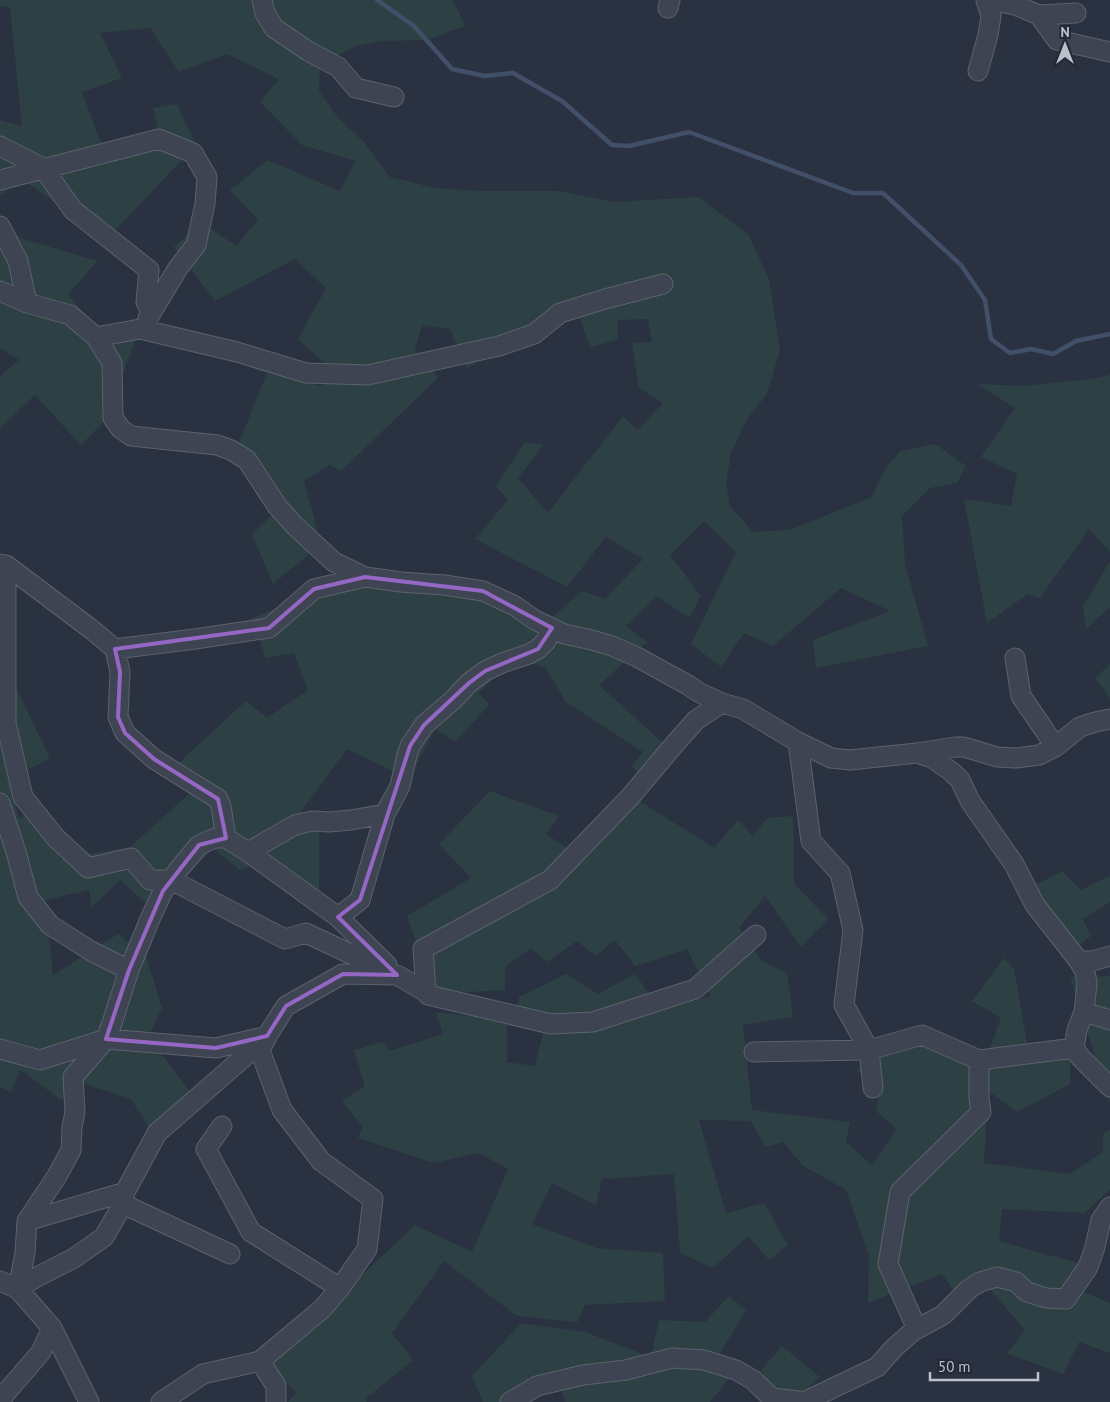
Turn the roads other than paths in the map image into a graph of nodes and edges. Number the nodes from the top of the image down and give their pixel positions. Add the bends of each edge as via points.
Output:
1 (262, 0) edge
2 (988, 0) edge
3 (1076, 13) dead end
4 (1039, 15) junction
5 (1110, 52) edge
6 (978, 71) dead end
7 (394, 97) dead end
8 (0, 146) edge
9 (43, 168) junction
10 (0, 180) edge
11 (0, 226) edge
12 (663, 284) dead end
13 (0, 291) edge
14 (27, 303) junction
15 (151, 313) junction
16 (140, 329) junction
17 (96, 337) junction
18 (3, 564) edge
19 (365, 577) junction
20 (552, 628) junction
21 (115, 649) junction
22 (1014, 658) dead end
23 (722, 703) junction
24 (1110, 719) edge
25 (798, 742) junction
26 (1054, 747) junction
27 (916, 753) junction
28 (0, 803) edge
29 (385, 814) junction
30 (226, 838) junction
31 (248, 852) junction
32 (171, 880) junction
33 (338, 917) junction
34 (756, 935) dead end
35 (1110, 956) edge
36 (1079, 962) junction
37 (129, 970) junction
38 (397, 975) junction
39 (426, 992) junction
40 (1084, 1012) junction
41 (1110, 1020) edge
42 (267, 1036) junction
43 (106, 1039) junction
44 (1074, 1048) junction
45 (0, 1049) edge
46 (869, 1050) junction
47 (754, 1052) dead end
48 (979, 1060) junction
49 (1110, 1086) edge
50 (873, 1088) dead end
51 (222, 1126) dead end
52 (124, 1198) junction
53 (1110, 1207) edge
54 (27, 1221) junction
55 (230, 1254) dead end
56 (0, 1281) edge
57 (340, 1288) junction
58 (18, 1289) junction
59 (52, 1328) junction
60 (917, 1329) junction
61 (260, 1361) junction
62 (2, 1402) edge
63 (89, 1402) edge
64 (161, 1402) edge
65 (276, 1402) edge
66 (510, 1402) edge
67 (806, 1402) edge

1 - 7 street via 274,28 338,67 356,88
2 - 4 street via 1015,5
2 - 6 street via 988,35
3 - 4 street
4 - 5 street via 1057,40
8 - 9 street
9 - 10 street
9 - 15 street via 73,210 149,270 146,302
9 - 15 street via 159,139 193,153 207,177 196,245
11 - 14 street via 18,261
12 - 16 street via 560,313 534,334 499,346 368,375 306,373 237,352
13 - 14 street
14 - 17 street via 70,315
15 - 16 street
16 - 17 street
17 - 19 street via 112,363 114,418 121,428 131,436 217,445 231,450 247,460 277,506 295,526 334,562
18 - 21 street
18 - 32 street via 6,723 24,797 56,838 88,868 131,858 150,880
19 - 20 street via 483,591
19 - 21 street via 314,589 269,628
20 - 23 street via 629,653
20 - 29 street via 538,649 485,671 424,725 410,746 400,786
21 - 30 street via 120,672 118,717 125,733 154,759 218,799
22 - 26 street via 1022,696
23 - 25 street via 743,710
23 - 39 street via 696,720 631,796 550,880 423,949
24 - 26 street via 1080,728
25 - 27 street via 831,758 850,760
25 - 46 street via 811,841 840,874 853,930 844,1005
26 - 27 street via 1039,755 1016,758 997,757 964,747
27 - 36 street via 932,758 960,780 970,801 1014,864 1035,905
28 - 37 street via 28,897 50,925 91,952
29 - 31 street via 295,825
29 - 33 street via 360,900
30 - 31 street
30 - 32 street via 215,838 199,845
31 - 33 street
32 - 37 street via 150,918
32 - 38 street via 285,939 306,934
33 - 38 street
34 - 39 street via 694,989 593,1022 550,1024
35 - 36 street
36 - 40 street via 1087,982
37 - 43 street
38 - 39 street
38 - 42 street via 343,974 286,1006
40 - 41 street
40 - 44 street
42 - 43 street via 216,1048
42 - 52 street via 156,1133
42 - 57 street via 260,1050 282,1110 321,1161 373,1199 367,1248
43 - 45 street via 40,1060
43 - 54 street via 74,1077 71,1150
44 - 48 street
44 - 49 street
46 - 47 street
46 - 48 street via 922,1035
46 - 50 street
48 - 60 street via 981,1112 900,1192 888,1264
51 - 57 street via 206,1149 251,1232
52 - 54 street
52 - 55 street
52 - 58 street via 104,1237
53 - 60 street via 1101,1220 1088,1268 1066,1300 1027,1292 1016,1282 997,1276 969,1289 943,1315
54 - 58 street
56 - 58 street
57 - 61 street via 322,1309
58 - 59 street
59 - 62 street via 41,1352 3,1396
59 - 63 street
60 - 67 street via 877,1367
61 - 64 street via 203,1374
61 - 65 street via 276,1386
66 - 67 street via 536,1386 672,1358 704,1360 736,1370 753,1380 772,1398

